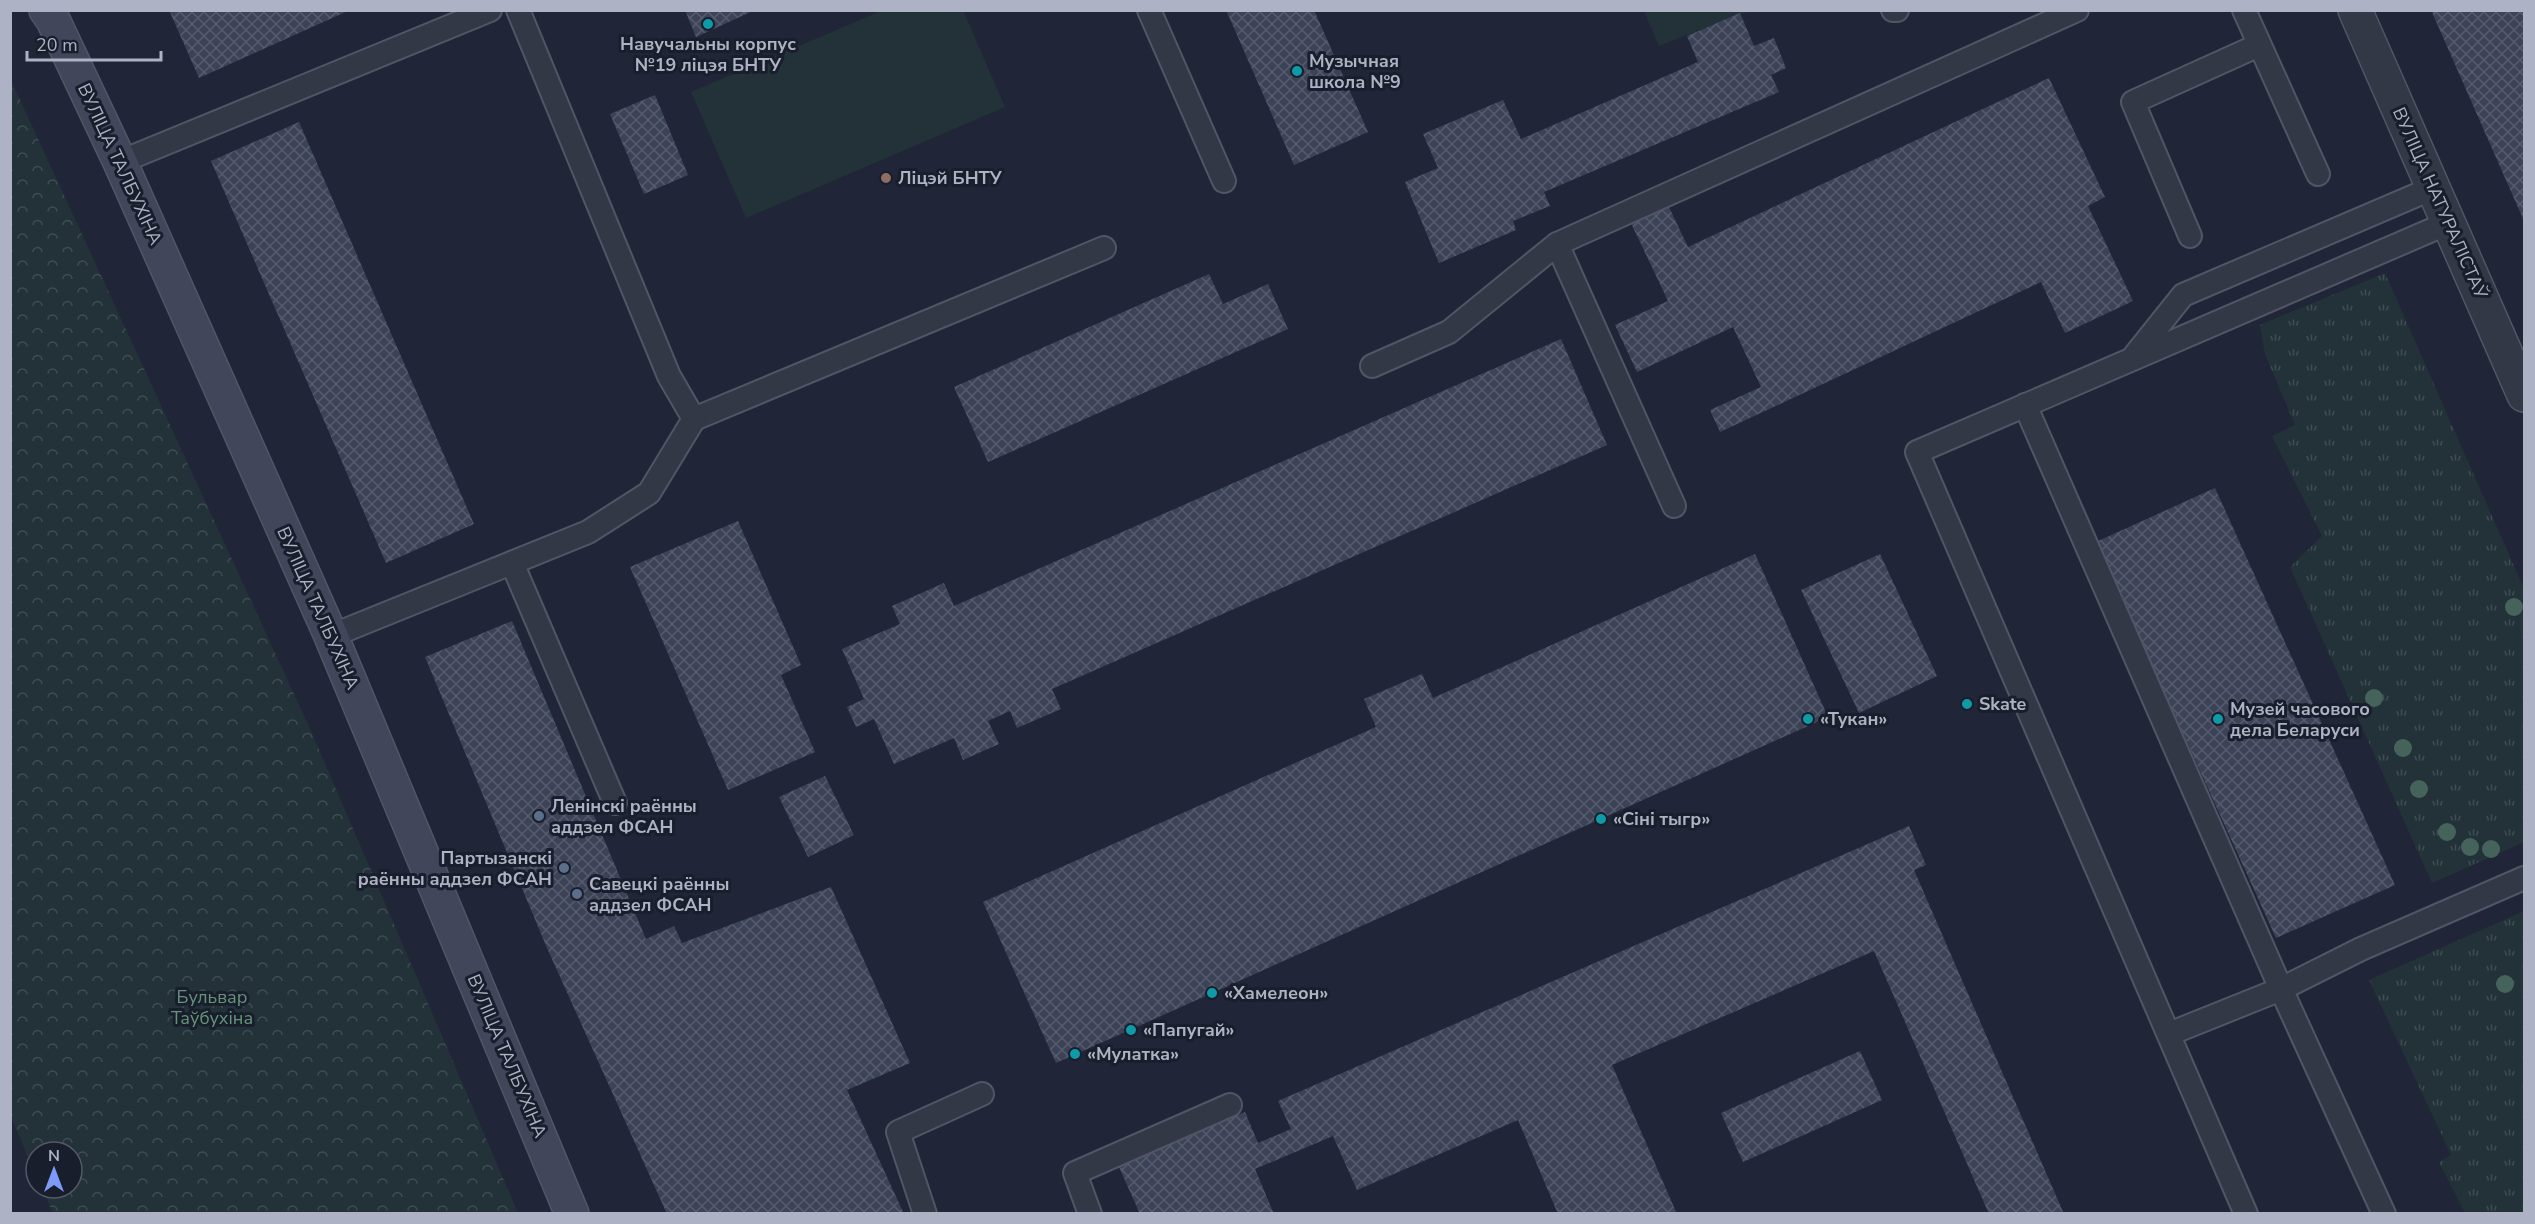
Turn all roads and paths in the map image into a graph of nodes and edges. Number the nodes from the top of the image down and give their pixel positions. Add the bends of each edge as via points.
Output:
1 (46, 10) edge
2 (490, 10) edge
3 (518, 10) edge
4 (1149, 10) edge
5 (2077, 10) edge
6 (2244, 10) edge
7 (2355, 10) edge
8 (2259, 45) junction
9 (120, 162) junction
10 (2318, 174) dead end
11 (1224, 181) dead end
12 (2433, 188) junction
13 (2448, 223) junction
14 (2190, 236) dead end
15 (1557, 244) junction
16 (1104, 248) dead end
17 (2132, 359) junction
18 (1372, 366) dead end
19 (2524, 395) edge
20 (2025, 405) junction
21 (694, 419) junction
22 (1674, 506) dead end
23 (512, 563) junction
24 (331, 636) junction
25 (615, 803) dead end
26 (2524, 878) edge
27 (2281, 989) junction
28 (2169, 1034) junction
29 (982, 1094) dead end
30 (1230, 1105) dead end
31 (572, 1214) edge
32 (925, 1214) edge
33 (1090, 1214) edge
34 (2246, 1214) edge
35 (2384, 1214) edge

1 - 9 main road, ВУЛІЦА ТАЛБУХІНА
2 - 9 lane
3 - 21 lane via 669,376
4 - 11 lane
5 - 15 lane
6 - 8 lane
7 - 12 street, ВУЛІЦА НАТУРАЛІСТАЎ
8 - 10 lane
8 - 14 lane via 2133,102
9 - 24 main road, ВУЛІЦА ТАЛБУХІНА
12 - 13 street, ВУЛІЦА НАТУРАЛІСТАЎ
12 - 17 lane via 2183,295
13 - 17 lane
13 - 19 street, ВУЛІЦА НАТУРАЛІСТАЎ
15 - 18 lane via 1449,332
15 - 22 lane
16 - 21 lane
17 - 20 lane
20 - 27 lane
20 - 28 lane via 1917,452
21 - 23 lane via 649,493 588,532
23 - 24 lane
23 - 25 lane
24 - 31 main road, ВУЛІЦА ТАЛБУХІНА
26 - 27 lane via 2361,949
27 - 28 lane
27 - 35 lane
28 - 34 lane
29 - 32 lane via 898,1132
30 - 33 lane via 1076,1173

